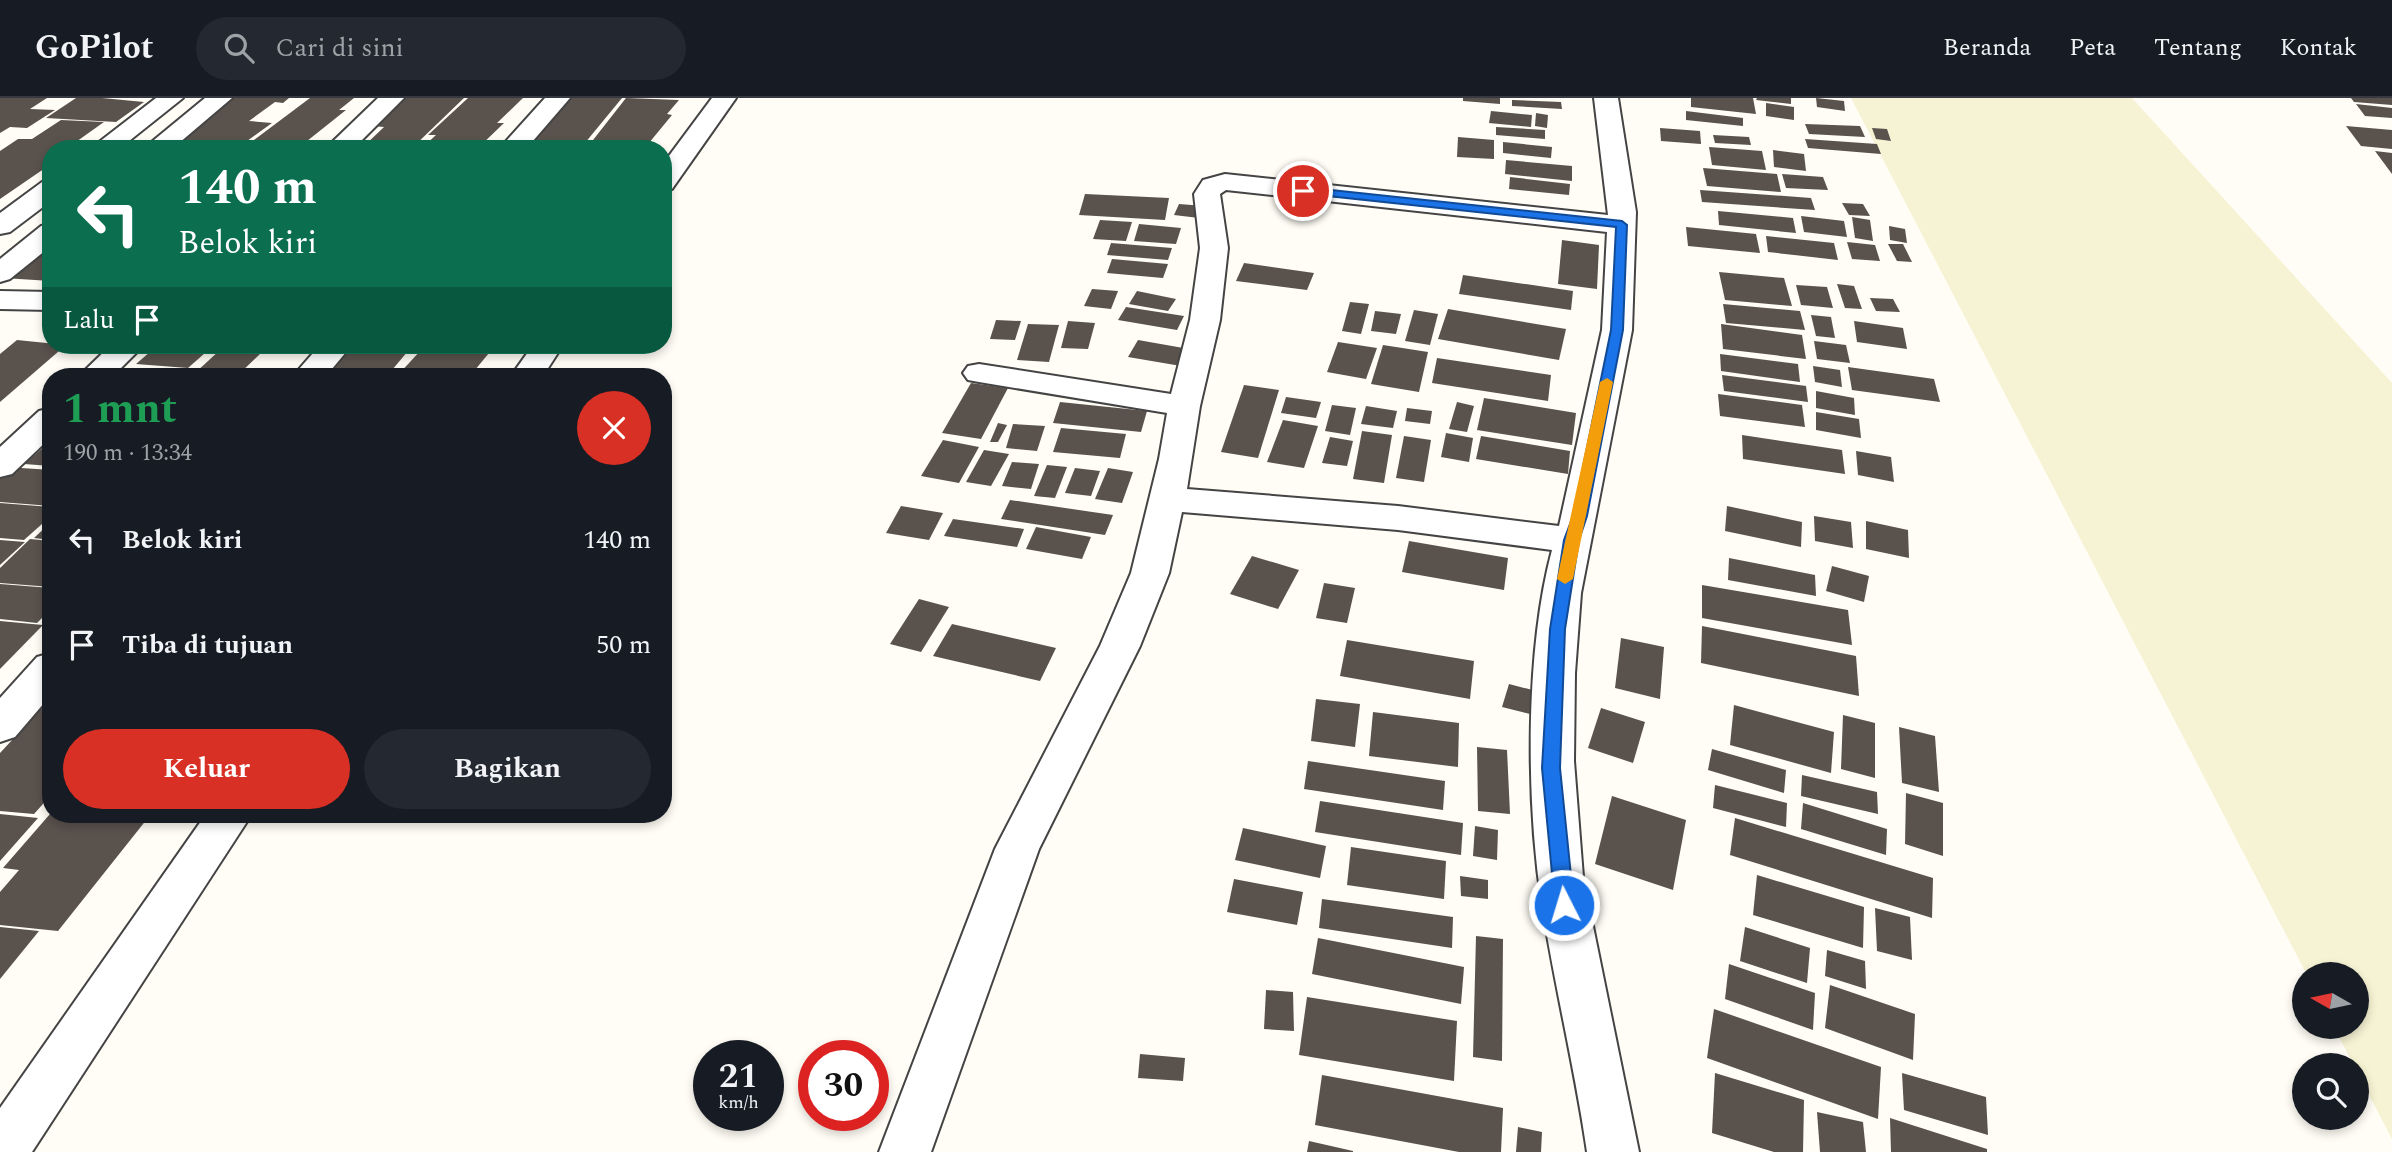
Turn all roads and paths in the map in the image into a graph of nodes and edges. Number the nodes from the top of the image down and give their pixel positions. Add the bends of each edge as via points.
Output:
1 (171, 98) edge
2 (220, 98) edge
3 (392, 98) edge
4 (558, 98) edge
5 (724, 98) edge
6 (1606, 98) edge
7 (115, 140) edge
8 (167, 140) edge
9 (348, 140) edge
10 (520, 140) edge
11 (672, 170) edge
12 (42, 195) edge
13 (1622, 225) junction
14 (0, 226) edge
15 (42, 239) edge
16 (0, 273) edge
17 (0, 300) edge
18 (42, 301) edge
19 (119, 354) edge
20 (329, 354) edge
21 (104, 368) edge
22 (316, 368) edge
23 (979, 373) dead end
24 (1184, 406) junction
25 (42, 426) edge
26 (0, 466) edge
27 (1167, 499) junction
28 (1571, 540) junction
29 (42, 678) edge
30 (0, 726) edge
31 (224, 823) edge
32 (1, 1152) edge
33 (905, 1152) edge
34 (1613, 1152) edge

1 - 7 street
2 - 8 street
3 - 9 street
4 - 10 street
5 - 11 street
6 - 13 street
12 - 14 street
13 - 24 street via 1225,182 1212,186 1207,194 1214,248 1205,320
13 - 28 street via 1617,330 1580,516
15 - 16 street
17 - 18 street
19 - 21 street
20 - 22 street
23 - 24 street
24 - 27 street
25 - 26 street
27 - 28 street via 1398,518
27 - 33 street via 1150,573 1119,646 1017,849
28 - 34 street via 1558,629 1551,768 1564,905
29 - 30 street
31 - 32 street

